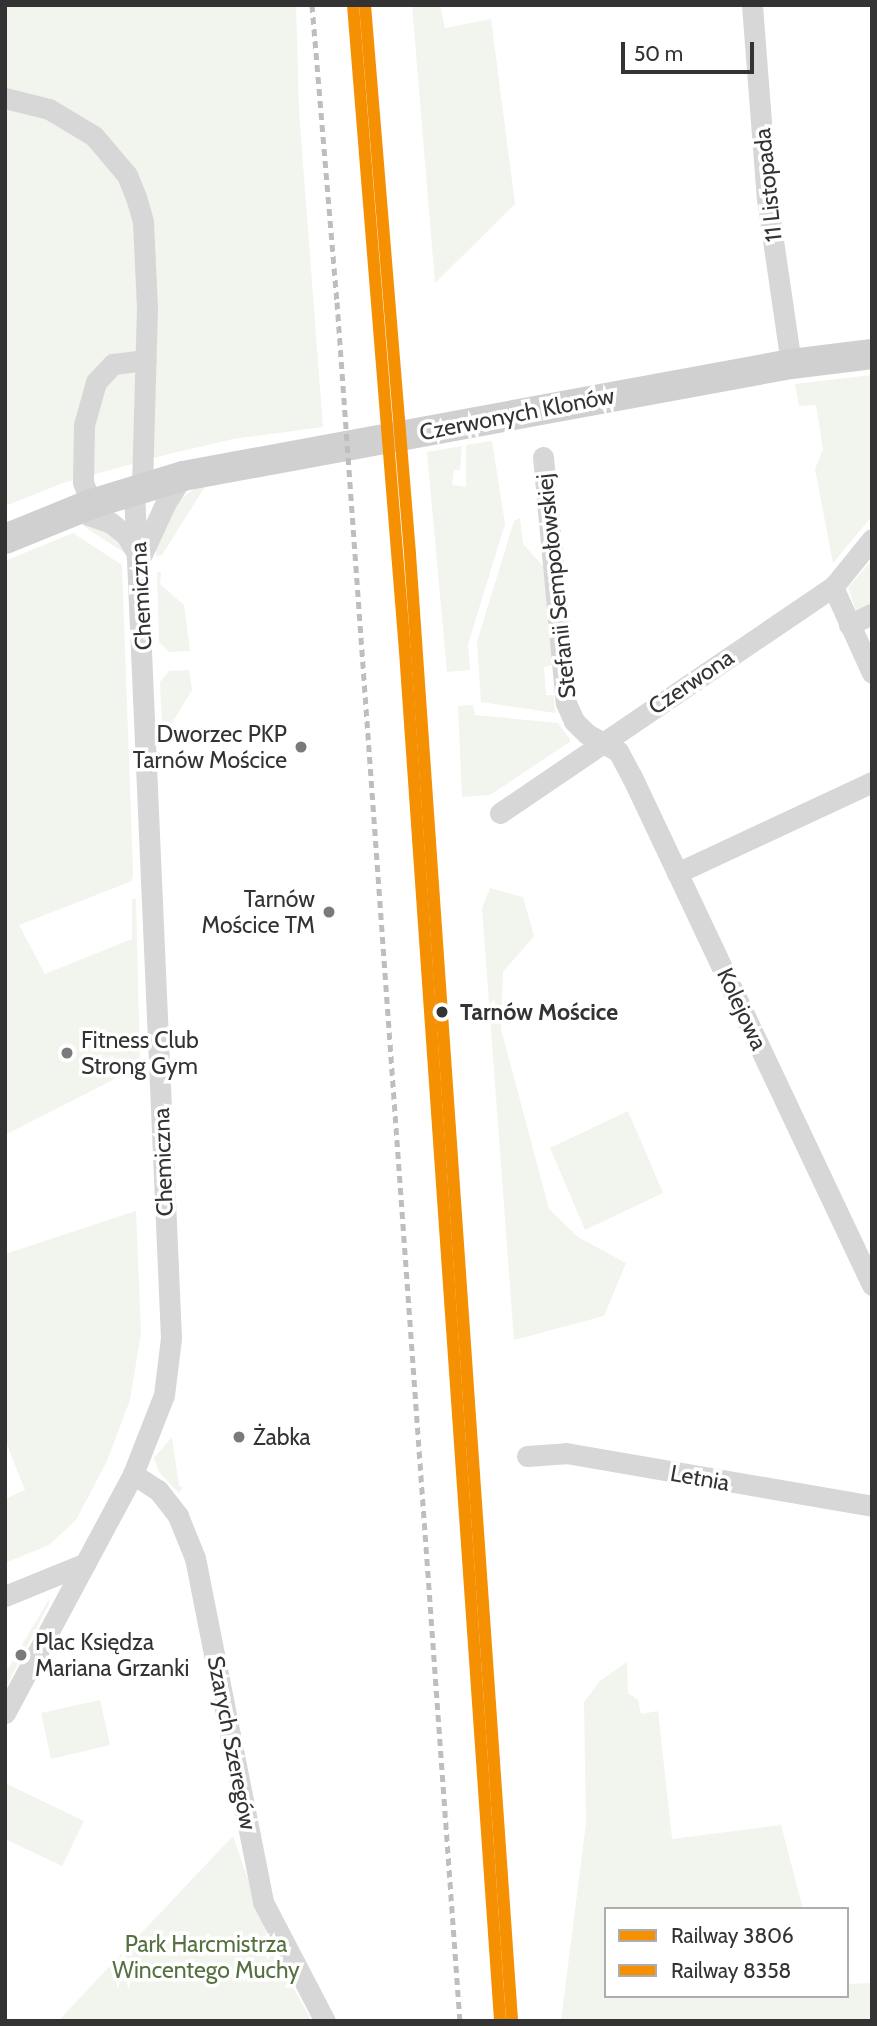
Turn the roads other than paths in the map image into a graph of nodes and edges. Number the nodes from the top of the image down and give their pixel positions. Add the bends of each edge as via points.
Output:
1 (752, 5) edge
2 (5, 98) edge
3 (872, 354) edge
4 (146, 360) junction
5 (791, 364) junction
6 (543, 457) dead end
7 (183, 476) junction
8 (138, 489) junction
9 (83, 507) junction
10 (5, 539) edge
11 (872, 539) edge
12 (140, 559) junction
13 (833, 587) junction
14 (872, 614) edge
15 (849, 625) junction
16 (872, 673) edge
17 (602, 741) junction
18 (872, 782) edge
19 (500, 813) dead end
20 (677, 873) junction
21 (872, 1285) edge
22 (527, 1456) dead end
23 (133, 1474) junction
24 (872, 1506) edge
25 (86, 1563) junction
26 (5, 1597) edge
27 (5, 1713) edge
28 (325, 2021) edge

1 - 5 street, 11 Listopada via 767,199
2 - 4 street, Chemiczna via 49,110 94,136 127,174 143,222
3 - 5 main road, Czerwonych Klonów
4 - 8 street, Chemiczna
4 - 9 street via 113,364 96,383 84,425
5 - 7 main road, Czerwonych Klonów
6 - 17 street, Stefanii Sempołowskiej via 566,703 574,721
7 - 8 main road, Czerwonych Klonów
7 - 12 street
8 - 9 main road, Czerwonych Klonów
8 - 12 street, Chemiczna
9 - 10 main road, Czerwonych Klonów
9 - 12 street via 126,535
11 - 13 street, Czerwona
12 - 23 street, Chemiczna via 171,1338 164,1395
13 - 15 street
13 - 17 street, Czerwona
14 - 15 street
15 - 16 street
17 - 19 street, Czerwona
17 - 20 street, Kolejowa via 618,751
18 - 20 street
20 - 21 street, Kolejowa
22 - 24 street, Letnia via 566,1453
23 - 25 street, Chemiczna
23 - 28 street, Szarych Szeregów via 158,1490 178,1516 195,1558 263,1902
25 - 26 street
25 - 27 street, Chemiczna

